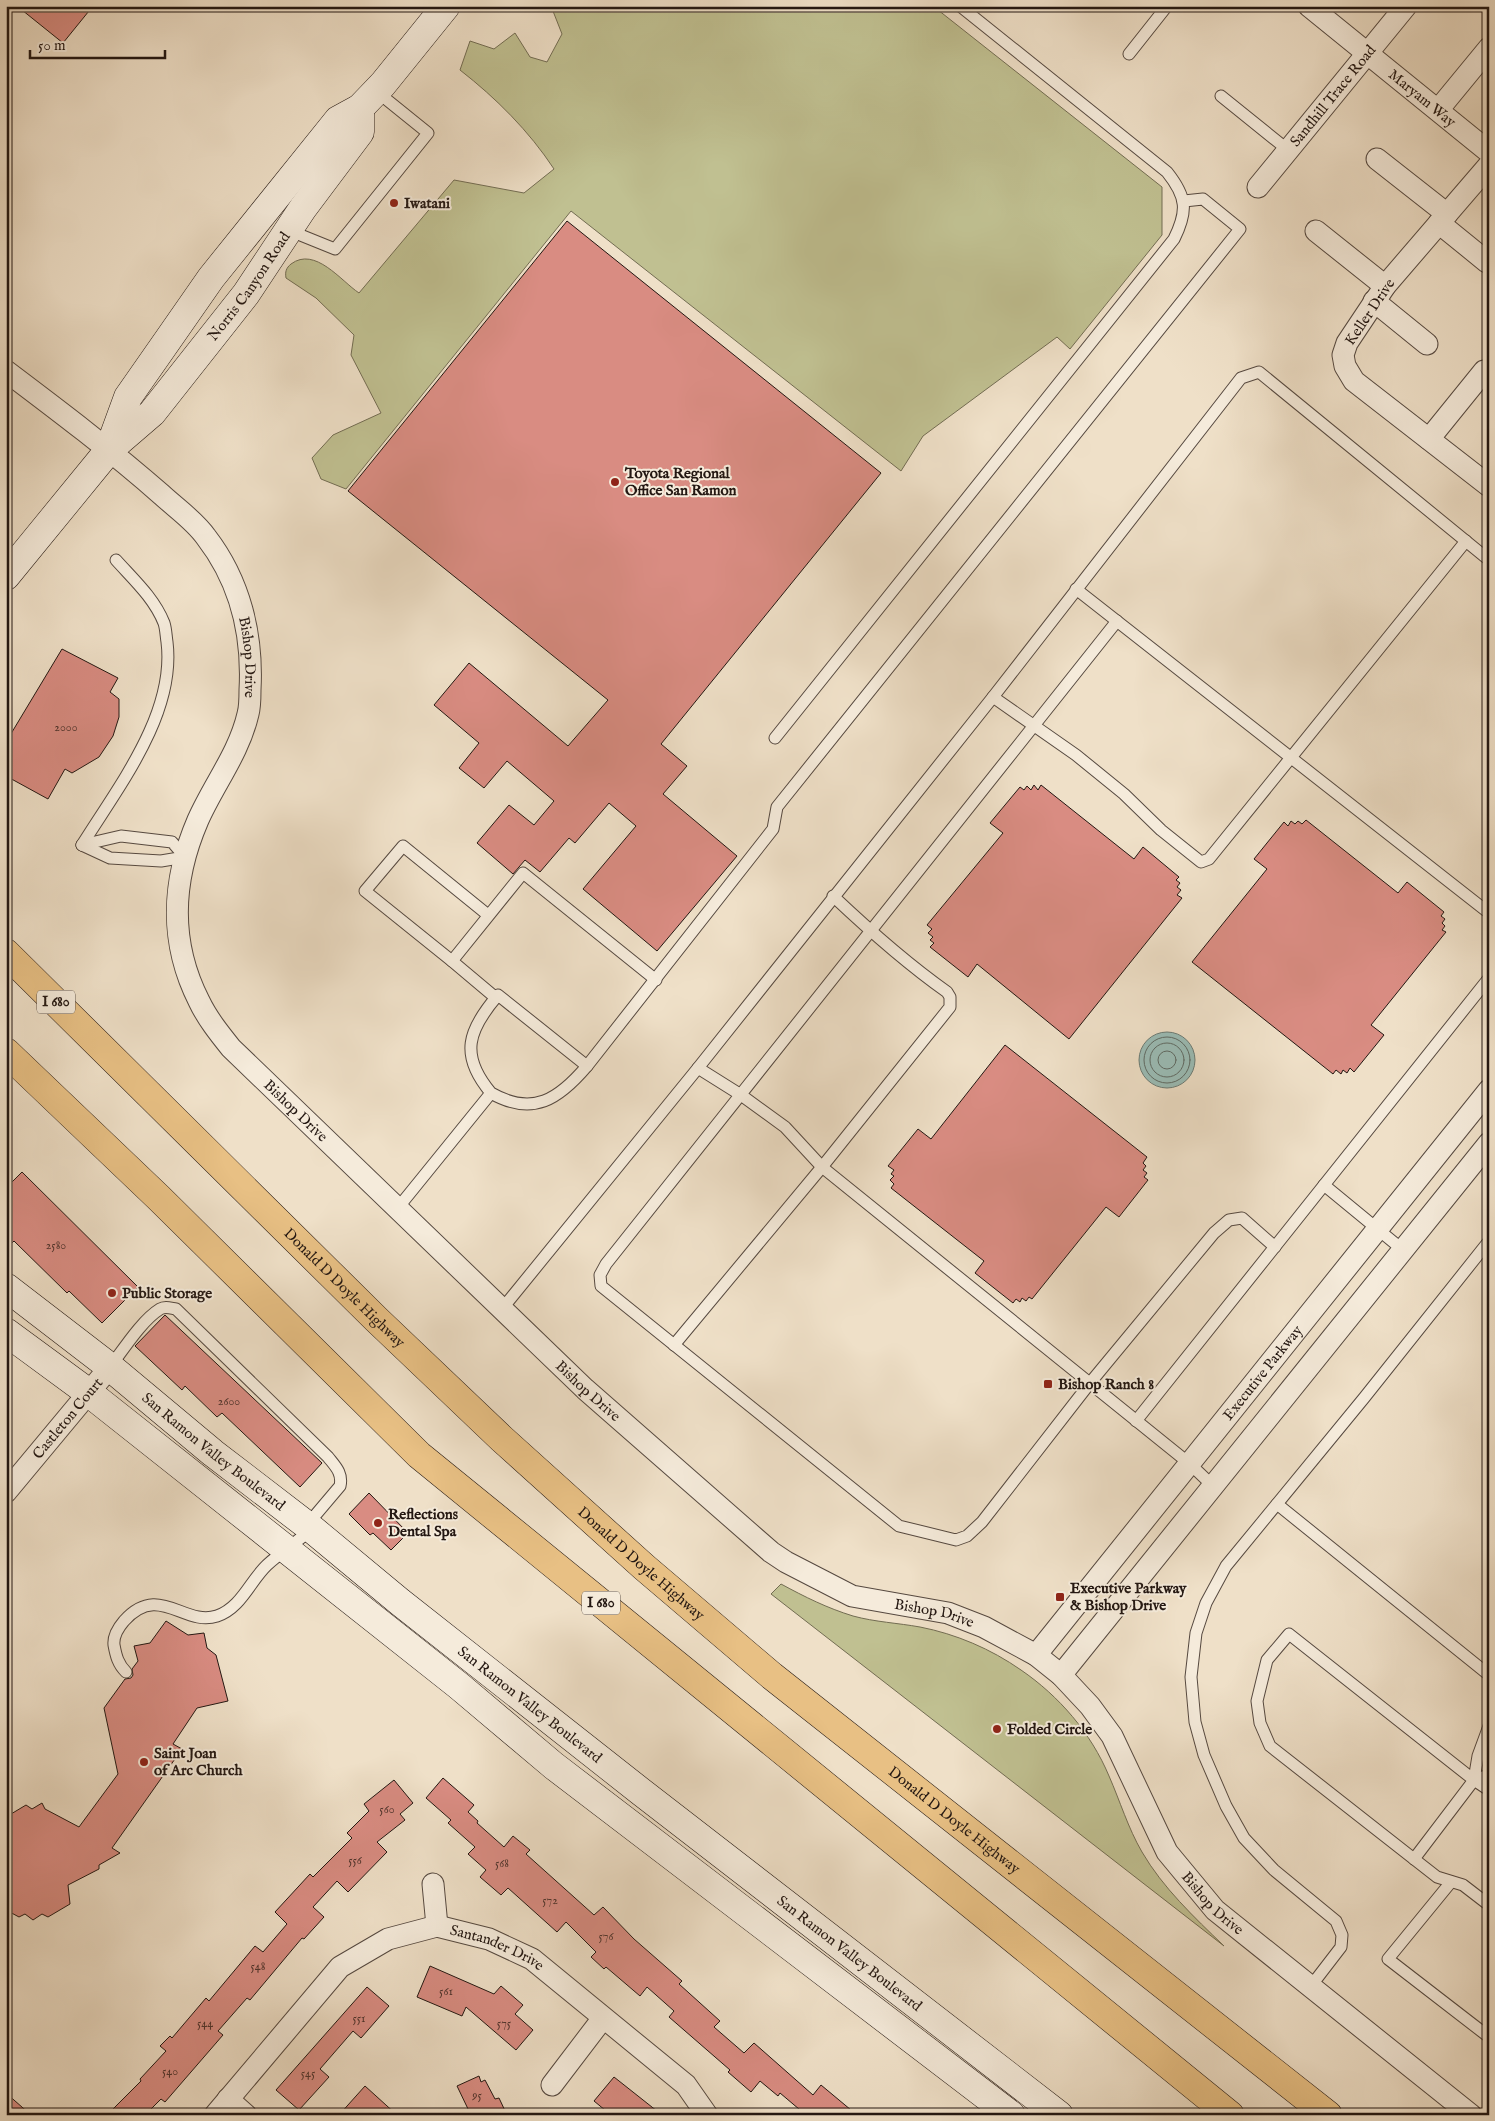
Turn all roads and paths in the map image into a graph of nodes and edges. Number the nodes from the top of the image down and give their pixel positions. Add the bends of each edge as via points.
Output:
1 (446, 6) edge
2 (960, 6) edge
3 (1167, 6) edge
4 (1309, 6) edge
5 (1406, 6) edge
6 (1489, 48) edge
7 (1368, 53) junction
8 (1130, 54) dead end
9 (1221, 96) dead end
10 (368, 100) junction
11 (1438, 110) junction
12 (1288, 150) junction
13 (1489, 152) edge
14 (1377, 158) dead end
15 (1489, 164) edge
16 (1258, 186) dead end
17 (1184, 200) junction
18 (1443, 218) junction
19 (288, 230) junction
20 (1316, 231) dead end
21 (1487, 262) dead end
22 (1380, 294) junction
23 (1427, 344) dead end
24 (6, 371) edge
25 (1484, 371) dead end
26 (1429, 439) junction
27 (109, 450) junction
28 (1489, 486) edge
29 (1466, 541) junction
30 (116, 560) dead end
31 (1489, 560) edge
32 (6, 576) edge
33 (1076, 588) junction
34 (1117, 621) junction
35 (993, 697) junction
36 (1035, 725) junction
37 (775, 738) dead end
38 (1290, 756) junction
39 (82, 845) junction
40 (185, 857) junction
41 (833, 896) junction
42 (1489, 913) edge
43 (488, 915) junction
44 (870, 931) junction
45 (6, 953) edge
46 (452, 961) junction
47 (1489, 978) edge
48 (656, 980) junction
49 (496, 998) junction
50 (6, 1052) edge
51 (587, 1066) junction
52 (698, 1068) junction
53 (1489, 1090) edge
54 (491, 1093) junction
55 (741, 1095) junction
56 (1489, 1143) edge
57 (822, 1167) junction
58 (1324, 1185) junction
59 (397, 1210) junction
60 (1378, 1229) junction
61 (1489, 1241) edge
62 (1275, 1247) junction
63 (1403, 1250) junction
64 (6, 1287) edge
65 (502, 1310) junction
66 (6, 1332) edge
67 (674, 1345) junction
68 (110, 1367) junction
69 (1090, 1384) junction
70 (89, 1393) junction
71 (1136, 1421) junction
72 (1190, 1464) junction
73 (1214, 1486) junction
74 (6, 1492) edge
75 (1277, 1504) junction
76 (310, 1527) junction
77 (287, 1550) junction
78 (1036, 1655) junction
79 (126, 1672) dead end
80 (1489, 1675) edge
81 (1061, 1676) junction
82 (1489, 1726) edge
83 (1489, 1775) edge
84 (1474, 1780) junction
85 (1489, 1790) edge
86 (1414, 1859) junction
87 (1451, 1882) junction
88 (433, 1884) dead end
89 (1489, 1905) edge
90 (437, 1926) junction
91 (1311, 1986) junction
92 (603, 2018) junction
93 (1489, 2037) edge
94 (552, 2085) dead end
95 (221, 2107) edge
96 (246, 2115) edge
97 (707, 2115) edge
98 (1012, 2115) edge
99 (1059, 2115) edge
100 (1230, 2115) edge
101 (1328, 2115) edge
102 (1472, 2115) edge

1 - 10 main road, Norris Canyon Road
2 - 17 lane via 1168,172
3 - 8 lane
4 - 7 street, Maryam Way
5 - 7 street, Sandhill Trace Road
6 - 11 street
7 - 11 street, Maryam Way
7 - 12 street, Sandhill Trace Road
9 - 12 lane
10 - 19 main road, Norris Canyon Road via 360,132
10 - 19 lane via 428,133 334,249
10 - 27 main road, Norris Canyon Road via 338,120 211,278 128,397
11 - 13 street, Maryam Way
12 - 16 street, Sandhill Trace Road
14 - 18 street
15 - 18 street, Keller Drive
17 - 37 lane via 1183,216 1174,239
17 - 48 lane via 1203,199 1240,228 778,808 773,830
18 - 21 street
18 - 22 street, Keller Drive
19 - 27 main road, Norris Canyon Road via 246,294 152,413
20 - 22 street
22 - 23 street
22 - 26 street, Keller Drive via 1347,343 1343,355 1346,366 1354,381
24 - 27 street, Bishop Drive
25 - 26 street
26 - 28 street, Keller Drive
27 - 32 main road, Norris Canyon Road
27 - 40 street, Bishop Drive via 205,536 229,573 246,622 250,648 249,713 234,753 198,820
29 - 31 lane
29 - 33 lane via 1259,372 1241,378
29 - 38 lane
30 - 39 lane via 153,601 164,625 168,653 166,686 156,717 132,765
33 - 34 lane
33 - 35 lane
34 - 36 lane
34 - 38 lane
35 - 36 lane
35 - 41 lane
36 - 38 lane via 1124,794 1201,862 1209,859
36 - 44 lane
38 - 42 lane
39 - 40 lane via 110,858 161,861
39 - 40 lane via 121,836 172,842
40 - 59 street, Bishop Drive via 176,896 176,922 188,976 199,1002 230,1048
41 - 44 lane
41 - 52 lane
43 - 46 lane
43 - 46 lane via 403,846 365,891
43 - 48 lane via 523,874
44 - 55 lane
44 - 57 lane via 947,992 950,1007
45 - 101 highway, Donald D Doyle Highway / I 680 via 383,1326 644,1568 772,1676
46 - 49 lane
47 - 58 lane
48 - 51 lane
49 - 51 lane via 498,995
49 - 54 lane via 476,1024 471,1040 476,1071
50 - 100 highway, I 680 via 419,1455
51 - 54 lane via 569,1087 544,1101 517,1103
52 - 55 lane
52 - 65 lane
53 - 60 street, Executive Parkway
54 - 59 lane
55 - 57 lane via 785,1127
55 - 67 lane via 600,1275 601,1286
56 - 63 street
57 - 67 lane
57 - 69 lane
58 - 60 lane
58 - 62 lane
59 - 65 street, Bishop Drive
60 - 63 lane
60 - 72 street, Executive Parkway
61 - 75 lane
62 - 69 lane via 1242,1218 1229,1220 1214,1233
62 - 71 lane
63 - 73 street
64 - 68 main road, San Ramon Valley Boulevard
65 - 78 street, Bishop Drive via 585,1389 786,1562 852,1596 948,1613
66 - 70 main road, San Ramon Valley Boulevard
67 - 69 lane via 900,1526 956,1540 967,1536 982,1522
68 - 70 street, Castleton Court
68 - 76 main road, San Ramon Valley Boulevard via 213,1453
68 - 76 lane via 136,1333 160,1309 176,1309 340,1471 340,1486
69 - 71 lane
70 - 74 street, Castleton Court
70 - 77 main road, San Ramon Valley Boulevard
71 - 72 lane
72 - 73 lane
72 - 78 street, Executive Parkway
73 - 81 street
75 - 80 lane
75 - 91 lane via 1226,1566 1206,1603 1196,1633 1191,1677 1195,1722 1204,1755 1244,1838 1274,1870 1336,1921 1342,1935 1341,1947
76 - 77 lane
76 - 99 main road, San Ramon Valley Boulevard via 640,1791
77 - 79 lane via 267,1565 236,1604 217,1616 204,1618 169,1606 147,1605 130,1615 114,1639 116,1656
77 - 98 main road, San Ramon Valley Boulevard via 554,1766
78 - 81 street, Bishop Drive
81 - 91 street, Bishop Drive via 1090,1706 1112,1736 1168,1852 1189,1880 1215,1910
82 - 84 lane via 1478,1756
83 - 84 lane
84 - 85 lane
84 - 86 lane
84 - 86 lane via 1289,1634 1267,1660 1257,1701 1260,1723 1270,1746
86 - 87 lane via 1437,1877
87 - 89 lane via 1463,1885
87 - 93 lane via 1388,1960
88 - 90 street
90 - 92 street, Santander Drive via 489,1939 532,1959
90 - 95 street, Santander Drive via 388,1939 340,1967
91 - 102 street, Bishop Drive
92 - 94 street
92 - 97 street, Santander Drive via 686,2085
95 - 96 street

